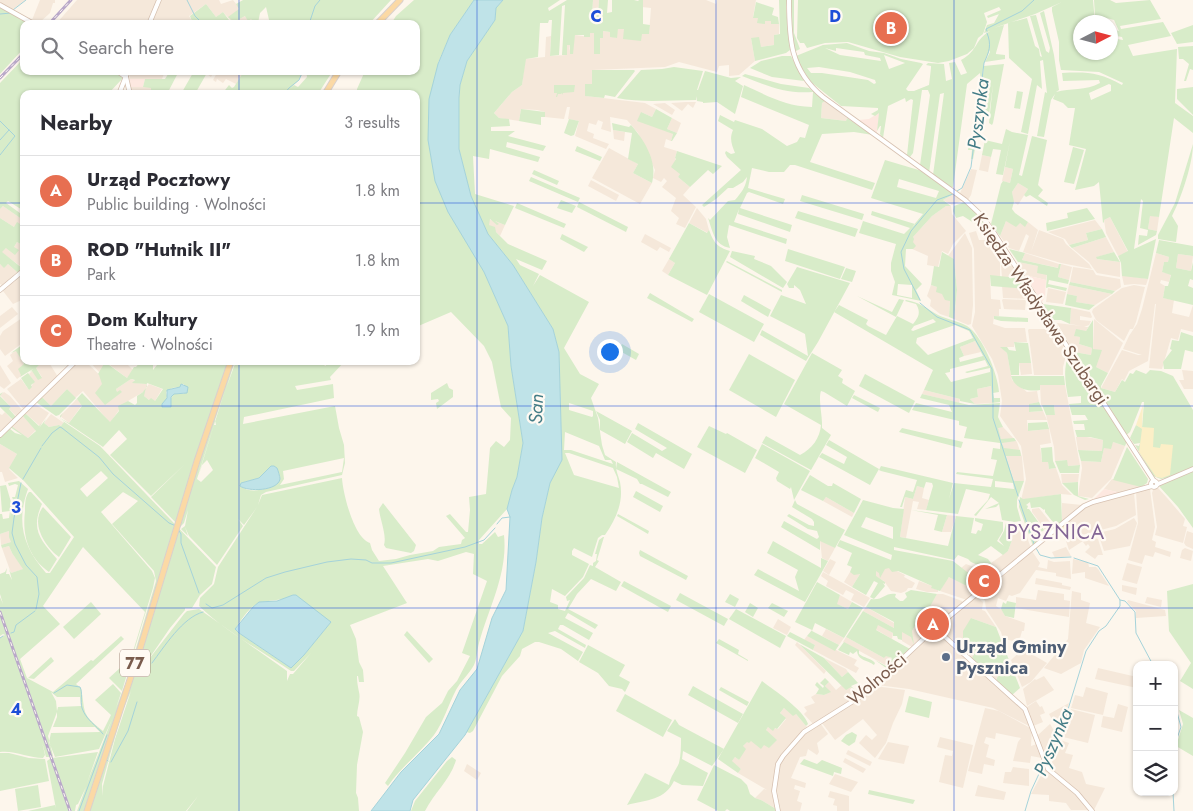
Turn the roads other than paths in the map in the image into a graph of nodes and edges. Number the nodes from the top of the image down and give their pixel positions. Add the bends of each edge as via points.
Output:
1 (159, 0) edge
2 (400, 0) edge
3 (790, 0) edge
4 (0, 5) edge
5 (27, 20) edge
6 (151, 20) edge
7 (381, 20) edge
8 (337, 75) edge
9 (126, 76) joint
10 (121, 90) edge
11 (129, 90) edge
12 (327, 90) edge
13 (20, 273) edge
14 (0, 290) edge
15 (72, 365) edge
16 (230, 365) edge
17 (0, 435) edge
18 (1193, 469) edge
19 (1153, 482) junction
20 (935, 628) junction
21 (87, 811) edge
22 (778, 811) edge
23 (1092, 811) edge

1 - 6 street
2 - 7 main road
3 - 19 street, Księdza Władysława Szubargi via 791,46 802,74 820,94 965,200 984,218
4 - 5 street
8 - 12 main road
9 - 10 street
9 - 11 street
13 - 14 street
15 - 17 street
16 - 21 main road, 77
18 - 19 street, Wolności
19 - 20 street, Wolności via 1141,489 1084,506
20 - 22 street, Wolności via 866,693 807,730 783,756 775,779
20 - 23 street via 1025,709 1049,770

